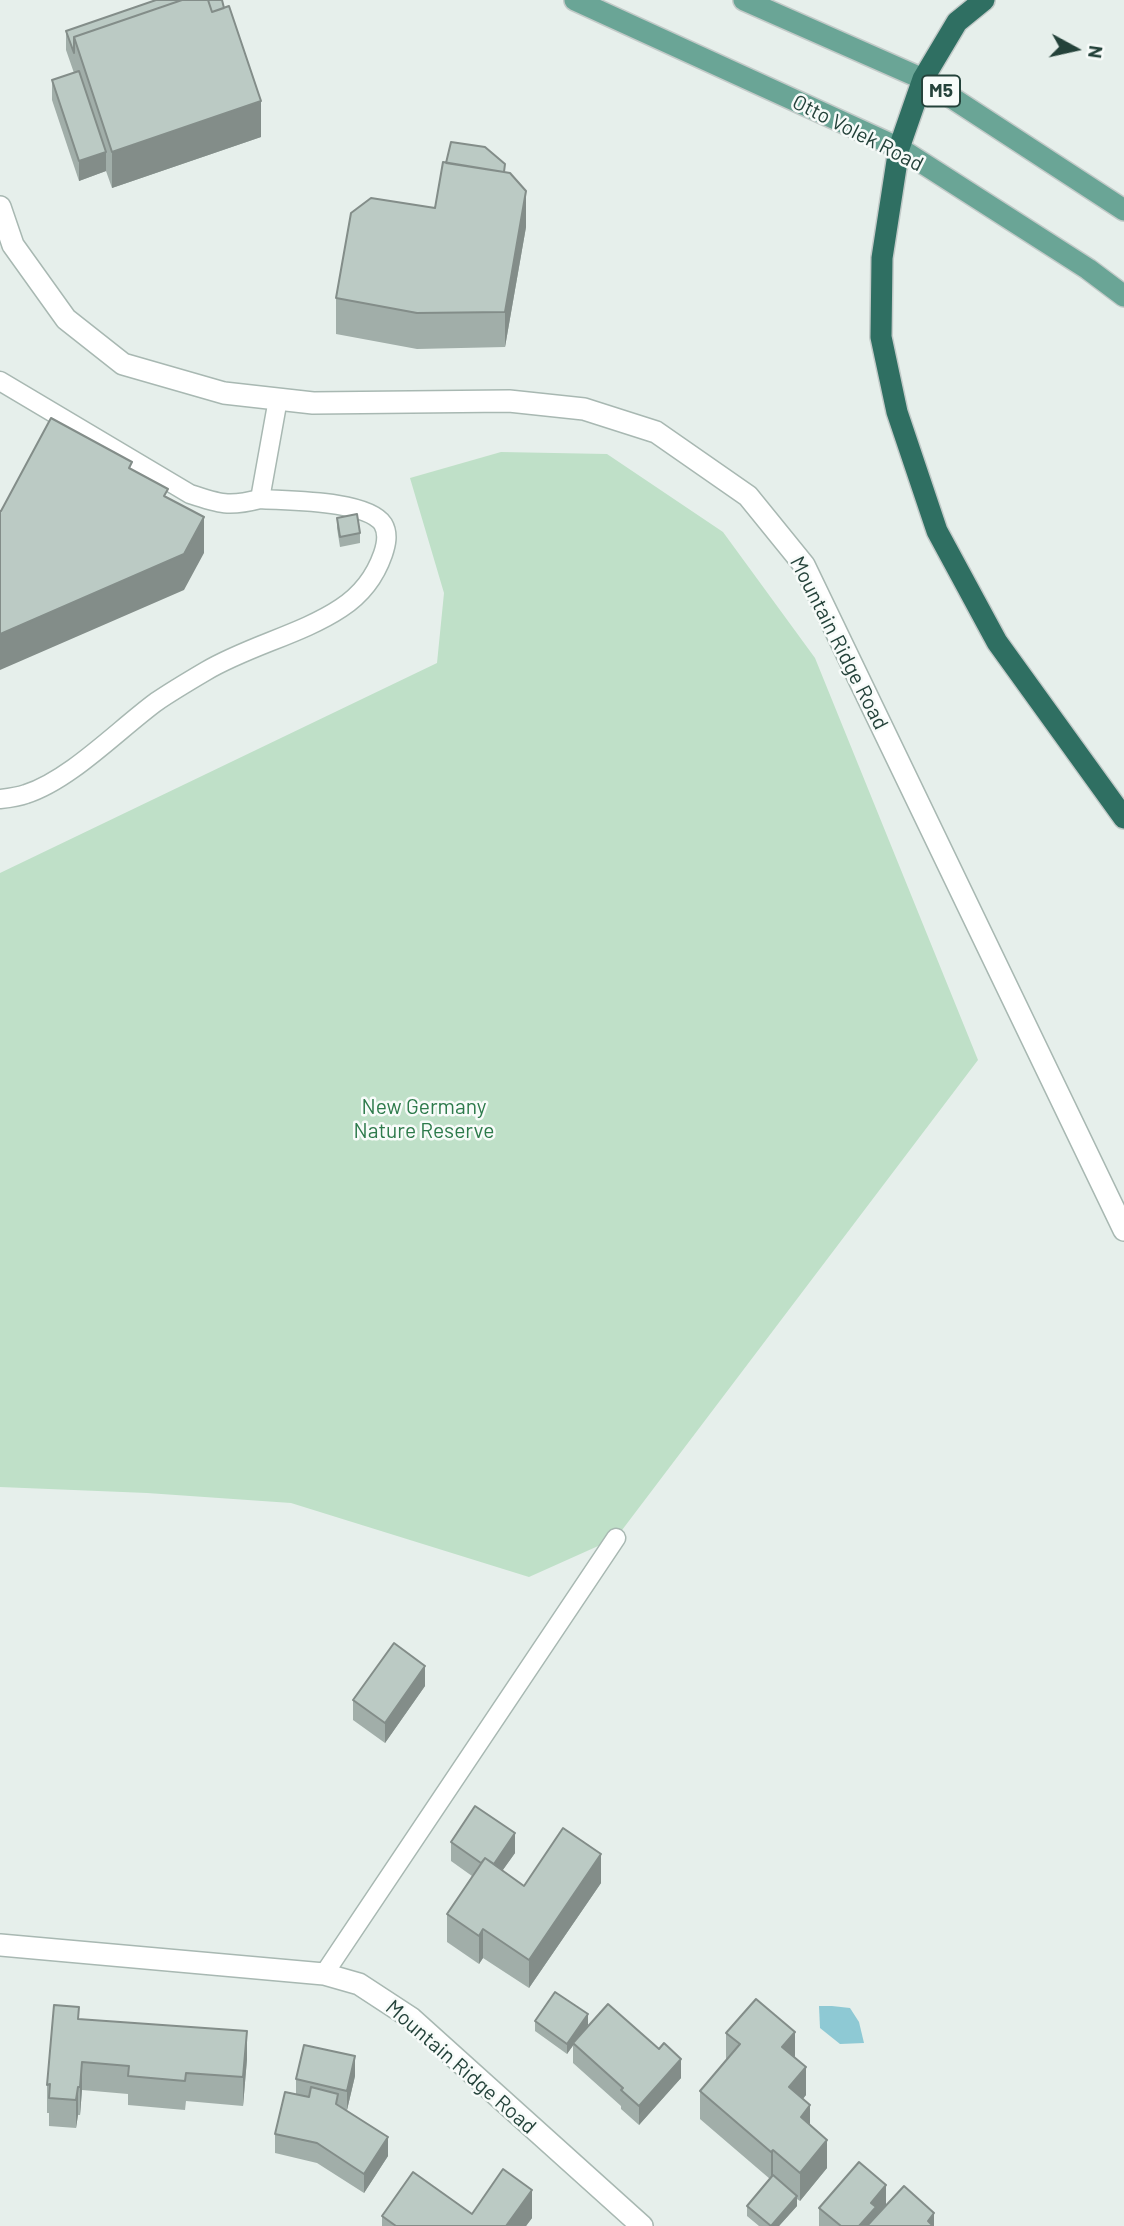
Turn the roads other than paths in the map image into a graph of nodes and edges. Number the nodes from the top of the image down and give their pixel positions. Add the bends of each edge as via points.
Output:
1 (575, 0) edge
2 (744, 0) edge
3 (984, 0) edge
4 (923, 79) junction
5 (899, 148) junction
6 (0, 207) edge
7 (1124, 210) edge
8 (1124, 296) edge
9 (0, 381) edge
10 (278, 399) junction
11 (260, 499) junction
12 (0, 799) edge
13 (1124, 818) edge
14 (1124, 1230) edge
15 (616, 1538) dead end
16 (0, 1945) edge
17 (324, 1974) junction
18 (642, 2226) edge

1 - 5 main road, Otto Volek Road
2 - 4 main road, M5
3 - 4 highway via 957,22
4 - 5 highway
4 - 7 main road, M5
5 - 8 main road, Otto Volek Road
5 - 13 highway via 882,258 881,337 897,412 937,531 997,642
6 - 10 street, Mountain Ridge Road via 12,245 65,319 123,364 224,393
9 - 11 lane via 190,494 236,505
10 - 11 lane
10 - 14 street, Mountain Ridge Road via 313,403 509,401 584,409 656,432 748,496 804,565
11 - 12 lane via 346,506 370,513 383,524 387,542 362,592 341,609 209,669 158,701 62,777 27,794
15 - 17 lane
16 - 17 street, Mountain Ridge Road
17 - 18 street, Mountain Ridge Road via 359,1984 411,2018

